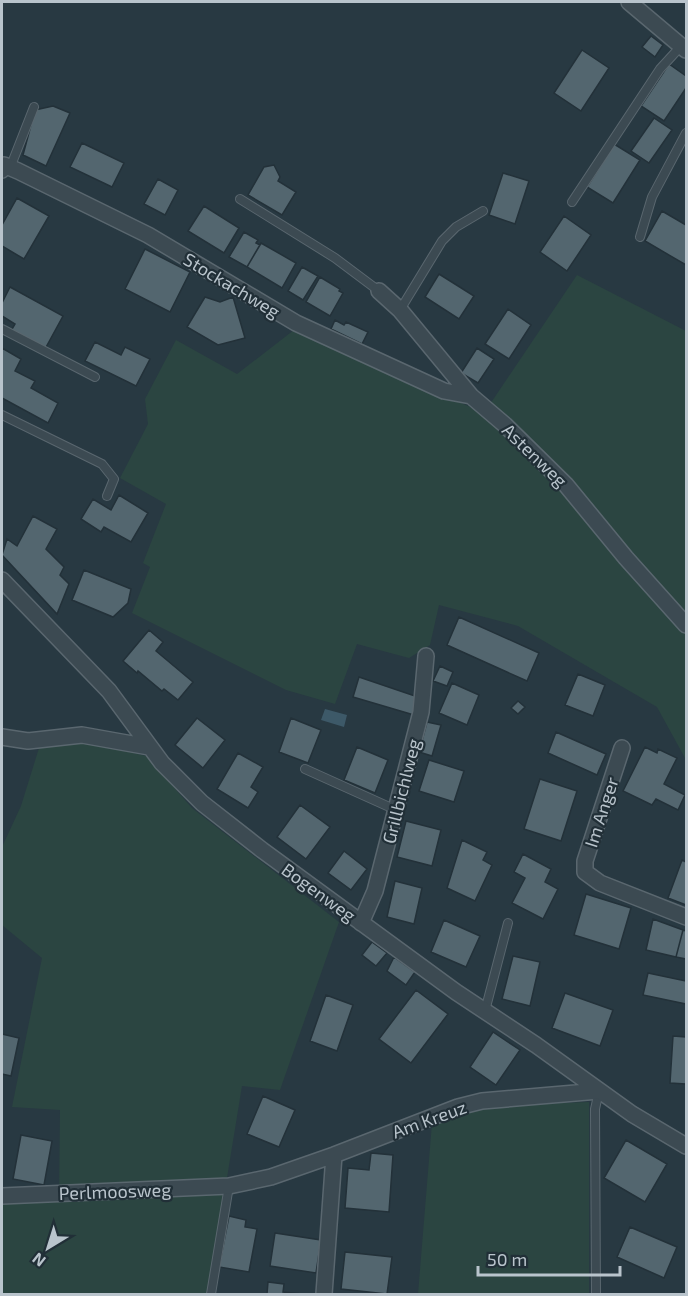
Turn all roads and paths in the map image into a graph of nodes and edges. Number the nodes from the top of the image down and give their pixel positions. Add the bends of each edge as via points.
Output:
1 (629, 2) edge
2 (684, 47) edge
3 (34, 107) dead end
4 (687, 133) edge
5 (6, 169) edge
6 (240, 199) dead end
7 (572, 202) dead end
8 (483, 211) dead end
9 (640, 237) dead end
10 (379, 291) joint
11 (400, 310) junction
12 (2, 329) edge
13 (95, 377) dead end
14 (471, 396) junction
15 (2, 415) edge
16 (108, 496) dead end
17 (2, 580) edge
18 (687, 625) edge
19 (426, 656) dead end
20 (2, 737) edge
21 (149, 747) junction
22 (622, 748) dead end
23 (305, 769) dead end
24 (396, 810) junction
25 (687, 917) edge
26 (361, 922) junction
27 (508, 923) dead end
28 (485, 1011) junction
29 (599, 1091) junction
30 (687, 1146) edge
31 (334, 1155) junction
32 (229, 1186) junction
33 (2, 1196) edge
34 (211, 1294) edge
35 (324, 1294) edge
36 (596, 1294) edge

1 - 2 street
2 - 7 lane via 660,69
3 - 5 lane
4 - 9 lane via 652,197
5 - 14 street, Stockachweg via 148,236 296,323 444,391
6 - 10 lane via 335,258
8 - 11 lane via 456,227 442,242
10 - 11 street, Astenweg
11 - 14 street, Astenweg
12 - 13 lane
14 - 18 street, Astenweg via 566,485
15 - 16 lane via 102,464 114,479
17 - 21 street, Bogenweg via 109,691
19 - 24 street, Grillbichlweg via 421,712
20 - 21 street via 28,741 82,735
21 - 26 street, Bogenweg via 202,803
22 - 25 street, Im Anger via 585,861 585,872 600,883
23 - 24 lane
24 - 26 street, Grillbichlweg via 375,891
26 - 28 street, Bogenweg
27 - 28 lane
28 - 29 street, Bogenweg
29 - 30 street, Bogenweg
29 - 31 street, Am Kreuz via 482,1101
29 - 36 lane via 595,1109
31 - 32 street, Am Kreuz via 271,1177
31 - 35 street
32 - 33 street, Perlmoosweg
32 - 34 lane

